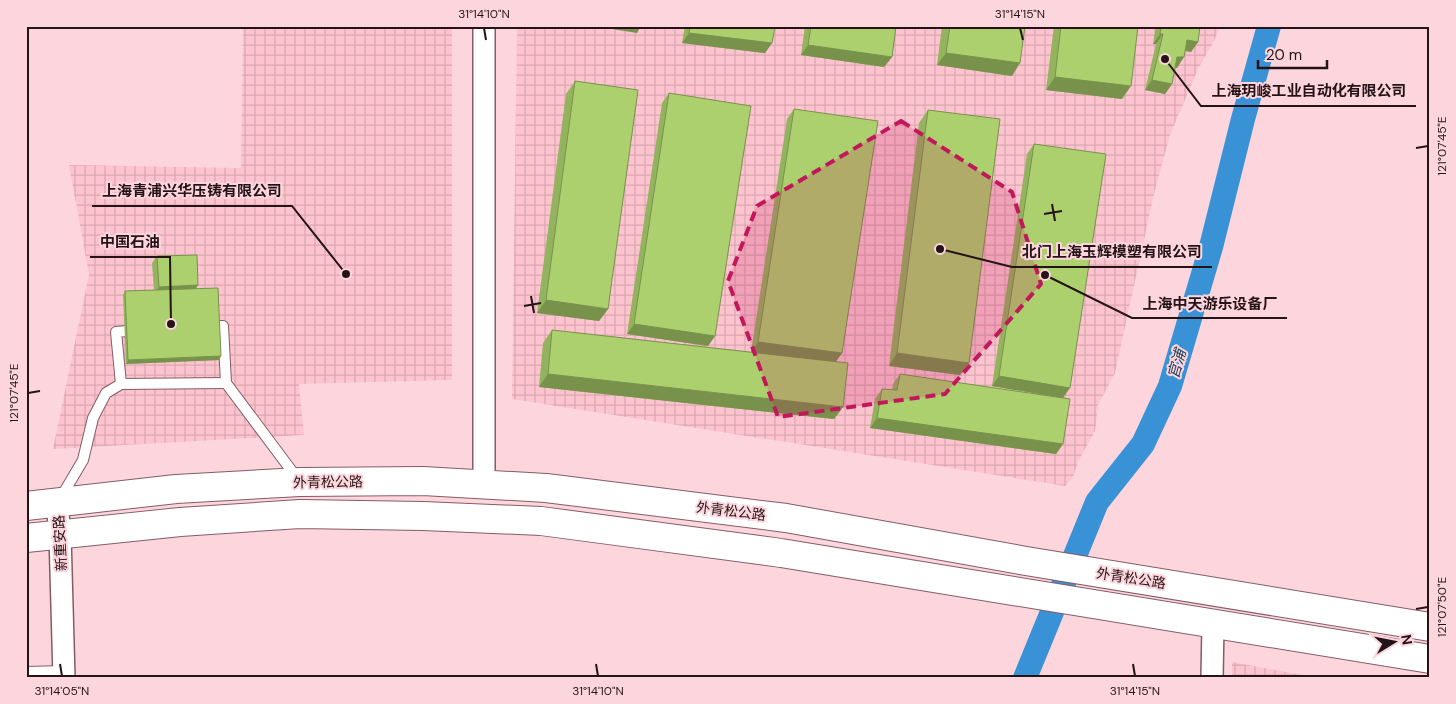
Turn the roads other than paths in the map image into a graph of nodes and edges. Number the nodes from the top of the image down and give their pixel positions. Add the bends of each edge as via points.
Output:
1 (484, 26) edge
2 (194, 327) edge
3 (145, 330) edge
4 (226, 383) junction
5 (121, 384) junction
6 (300, 482) junction
7 (484, 484) junction
8 (58, 503) junction
9 (26, 506) edge
10 (60, 535) junction
11 (26, 538) edge
12 (1213, 624) junction
13 (1430, 627) edge
14 (1430, 659) edge
15 (26, 672) edge
16 (64, 674) edge
17 (1212, 678) edge

1 - 7 street
2 - 4 lane via 223,326
3 - 5 lane via 116,332
4 - 5 lane
4 - 6 lane
5 - 8 lane, 新重安路 via 106,392 93,418 83,460
6 - 7 main road, 外青松公路
6 - 8 main road, 外青松公路 via 176,489
7 - 13 main road, 外青松公路 via 546,488 786,518
8 - 9 main road, 外青松公路
8 - 10 street, 新重安路
10 - 11 main road
10 - 12 main road via 300,514 542,520 781,553
10 - 16 street, 新重安路
12 - 14 main road
12 - 17 street
15 - 16 lane

